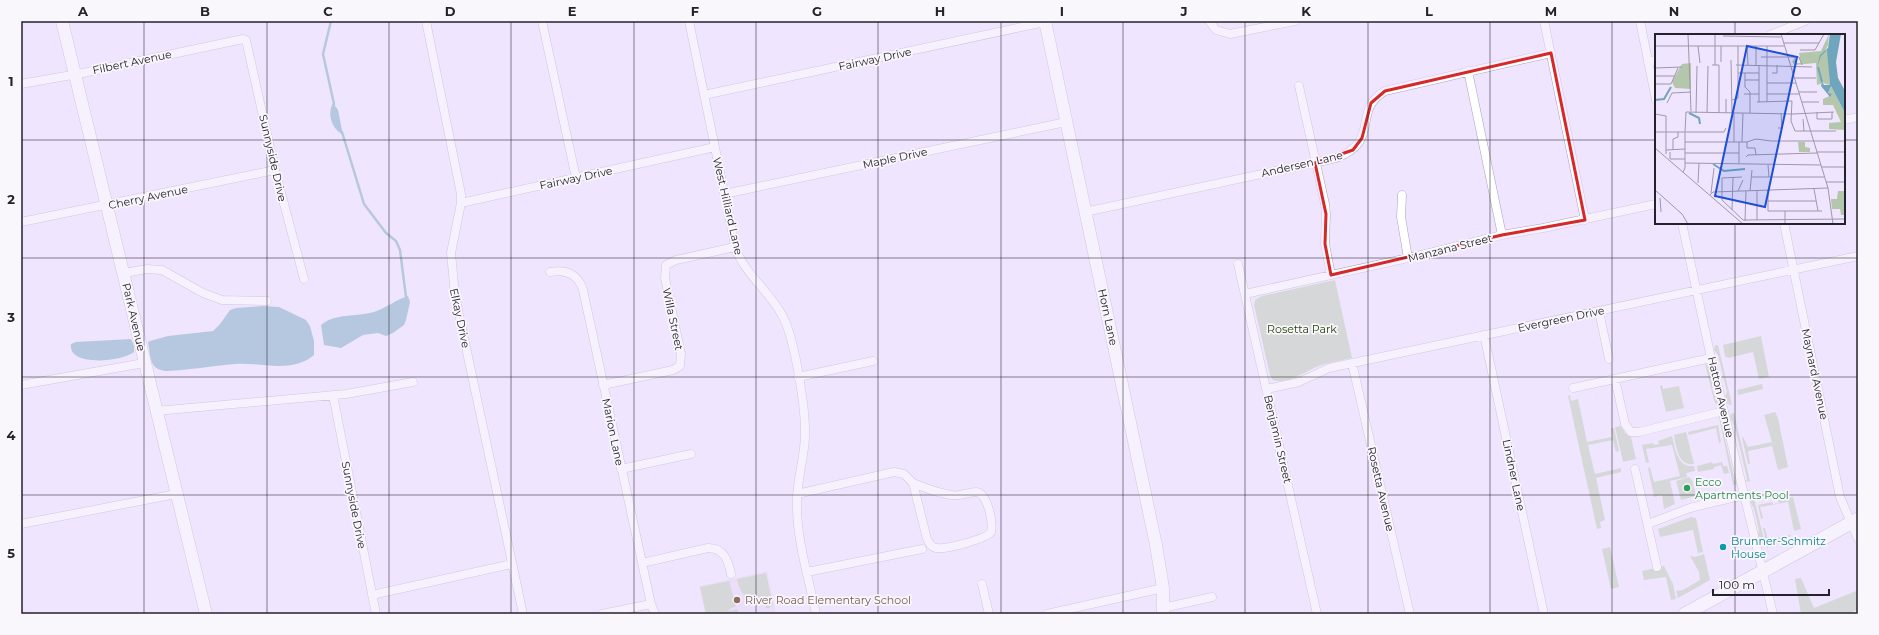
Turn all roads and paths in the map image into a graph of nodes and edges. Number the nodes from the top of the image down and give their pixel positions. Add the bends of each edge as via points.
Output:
1 (62, 21) edge
2 (426, 21) edge
3 (542, 21) edge
4 (689, 21) edge
5 (1209, 21) edge
6 (1295, 21) edge
7 (1544, 21) edge
8 (1640, 21) edge
9 (1805, 21) edge
10 (1045, 22) edge
11 (1772, 34) edge
12 (243, 39) joint
13 (1551, 53) junction
14 (1652, 61) edge
15 (1468, 71) junction
16 (75, 74) junction
17 (21, 84) edge
18 (1299, 86) dead end
19 (1655, 90) edge
20 (704, 95) junction
21 (1858, 117) edge
22 (1845, 120) edge
23 (1066, 122) junction
24 (715, 148) junction
25 (1315, 163) junction
26 (275, 170) junction
27 (576, 178) junction
28 (724, 194) junction
29 (1402, 194) dead end
30 (461, 202) junction
31 (1655, 204) edge
32 (107, 205) junction
33 (1085, 212) junction
34 (1585, 220) junction
35 (21, 222) edge
36 (1682, 224) edge
37 (1784, 224) edge
38 (1502, 235) junction
39 (735, 247) junction
40 (1858, 256) edge
41 (1408, 258) junction
42 (1238, 264) dead end
43 (1794, 270) junction
44 (550, 272) dead end
45 (124, 273) junction
46 (1331, 275) junction
47 (304, 279) dead end
48 (1696, 291) junction
49 (1245, 294) junction
50 (266, 301) dead end
51 (1599, 311) junction
52 (1484, 335) junction
53 (1711, 358) junction
54 (1608, 359) dead end
55 (873, 361) dead end
56 (144, 363) junction
57 (1352, 363) junction
58 (798, 377) junction
59 (1615, 379) junction
60 (413, 382) dead end
61 (21, 385) edge
62 (603, 385) junction
63 (1573, 388) dead end
64 (1267, 389) junction
65 (333, 395) junction
66 (1724, 410) junction
67 (156, 411) junction
68 (691, 454) dead end
69 (621, 469) junction
70 (1635, 470) dead end
71 (913, 483) junction
72 (176, 494) junction
73 (797, 494) junction
74 (1744, 495) junction
75 (1855, 520) edge
76 (21, 524) edge
77 (1648, 524) junction
78 (1858, 539) edge
79 (922, 548) dead end
80 (642, 563) junction
81 (512, 564) junction
82 (1657, 567) dead end
83 (1763, 571) junction
84 (807, 572) junction
85 (731, 574) dead end
86 (982, 584) dead end
87 (1163, 588) junction
88 (372, 595) junction
89 (1212, 597) dead end
90 (651, 604) junction
91 (1163, 611) edge
92 (206, 614) edge
93 (376, 614) edge
94 (523, 614) edge
95 (602, 614) edge
96 (655, 614) edge
97 (816, 614) edge
98 (989, 614) edge
99 (1048, 614) edge
100 (1317, 614) edge
101 (1410, 614) edge
102 (1544, 614) edge
103 (1685, 614) edge
104 (1773, 614) edge

1 - 16 street, Park Avenue
2 - 30 street, Elkay Drive via 459,180
3 - 27 street
4 - 20 street, West Hilliard Lane
5 - 6 street via 1220,32 1236,34
7 - 13 street
8 - 14 street
9 - 11 street
10 - 20 street, Fairway Drive
10 - 23 street, Horn Lane
12 - 16 street, Filbert Avenue
12 - 26 street, Sunnyside Drive via 247,41
13 - 15 street, Andersen Lane
13 - 34 street
14 - 19 street
15 - 25 street, Andersen Lane via 1385,91 1378,95 1367,112 1362,138 1353,150 1336,158
15 - 38 street
16 - 17 street, Filbert Avenue
16 - 32 street, Park Avenue
18 - 25 street
20 - 24 street, West Hilliard Lane
21 - 22 street
23 - 28 street, Maple Drive
23 - 33 street, Horn Lane
24 - 27 street, Fairway Drive
24 - 28 street, West Hilliard Lane
25 - 33 street, Andersen Lane
25 - 46 street via 1326,214 1325,244
26 - 32 street, Cherry Avenue
26 - 47 street, Sunnyside Drive
27 - 30 street, Fairway Drive
28 - 39 street, West Hilliard Lane
29 - 41 street via 1401,217
30 - 81 street, Elkay Drive via 451,252 453,283
31 - 34 street, Manzana Street
32 - 35 street, Cherry Avenue
32 - 45 street, Park Avenue
33 - 87 street, Horn Lane
34 - 38 street, Manzana Street
36 - 48 street, Hatton Avenue
37 - 43 street, Maynard Avenue
38 - 41 street, Manzana Street
39 - 58 street, West Hilliard Lane via 744,266 783,318
39 - 62 street, Willa Street via 676,260 665,260 665,278 682,367
40 - 43 street, Evergreen Drive
41 - 46 street, Manzana Street
42 - 49 street, Benjamin Street
43 - 48 street, Evergreen Drive
43 - 75 street, Maynard Avenue via 1840,497
44 - 62 street, Marion Lane via 569,272 581,284
45 - 50 street via 147,269 162,270 197,290 222,300
45 - 56 street, Park Avenue
46 - 49 street, Manzana Street
48 - 51 street, Evergreen Drive
48 - 53 street, Hatton Avenue
49 - 64 street, Benjamin Street
51 - 52 street, Evergreen Drive
51 - 54 street
52 - 57 street, Evergreen Drive
52 - 102 street, Lindner Lane
53 - 59 street
53 - 66 street, Hatton Avenue
55 - 58 street
56 - 61 street
56 - 67 street, Park Avenue
57 - 64 street, Evergreen Drive via 1322,370 1299,382
57 - 101 street, Rosetta Avenue
58 - 73 street, West Hilliard Lane via 805,437
59 - 63 street
59 - 66 street via 1626,428 1631,432
60 - 65 street
62 - 69 street, Marion Lane
64 - 100 street, Benjamin Street
65 - 67 street
65 - 88 street, Sunnyside Drive
66 - 74 street, Hatton Avenue
67 - 72 street, Park Avenue
68 - 69 street
69 - 80 street, Marion Lane
70 - 77 street
71 - 71 street via 954,496 977,492 981,494 987,502 991,532 984,538 944,548 932,546 927,539
71 - 73 street via 904,474 894,472
72 - 76 street
72 - 92 street, Park Avenue
73 - 84 street, West Hilliard Lane via 798,522
74 - 77 street via 1693,508
74 - 83 street, Hatton Avenue
75 - 78 street, Maynard Avenue
75 - 83 main road
77 - 82 street
79 - 84 street
80 - 85 street via 708,548 724,554
80 - 90 street, Marion Lane
81 - 88 street
81 - 94 street, Elkay Drive
83 - 103 main road
83 - 104 street, Hatton Avenue
84 - 97 street, West Hilliard Lane
86 - 98 street
87 - 91 street, Horn Lane
87 - 99 street
88 - 93 street, Sunnyside Drive
89 - 91 street
90 - 95 street
90 - 96 street, Marion Lane

